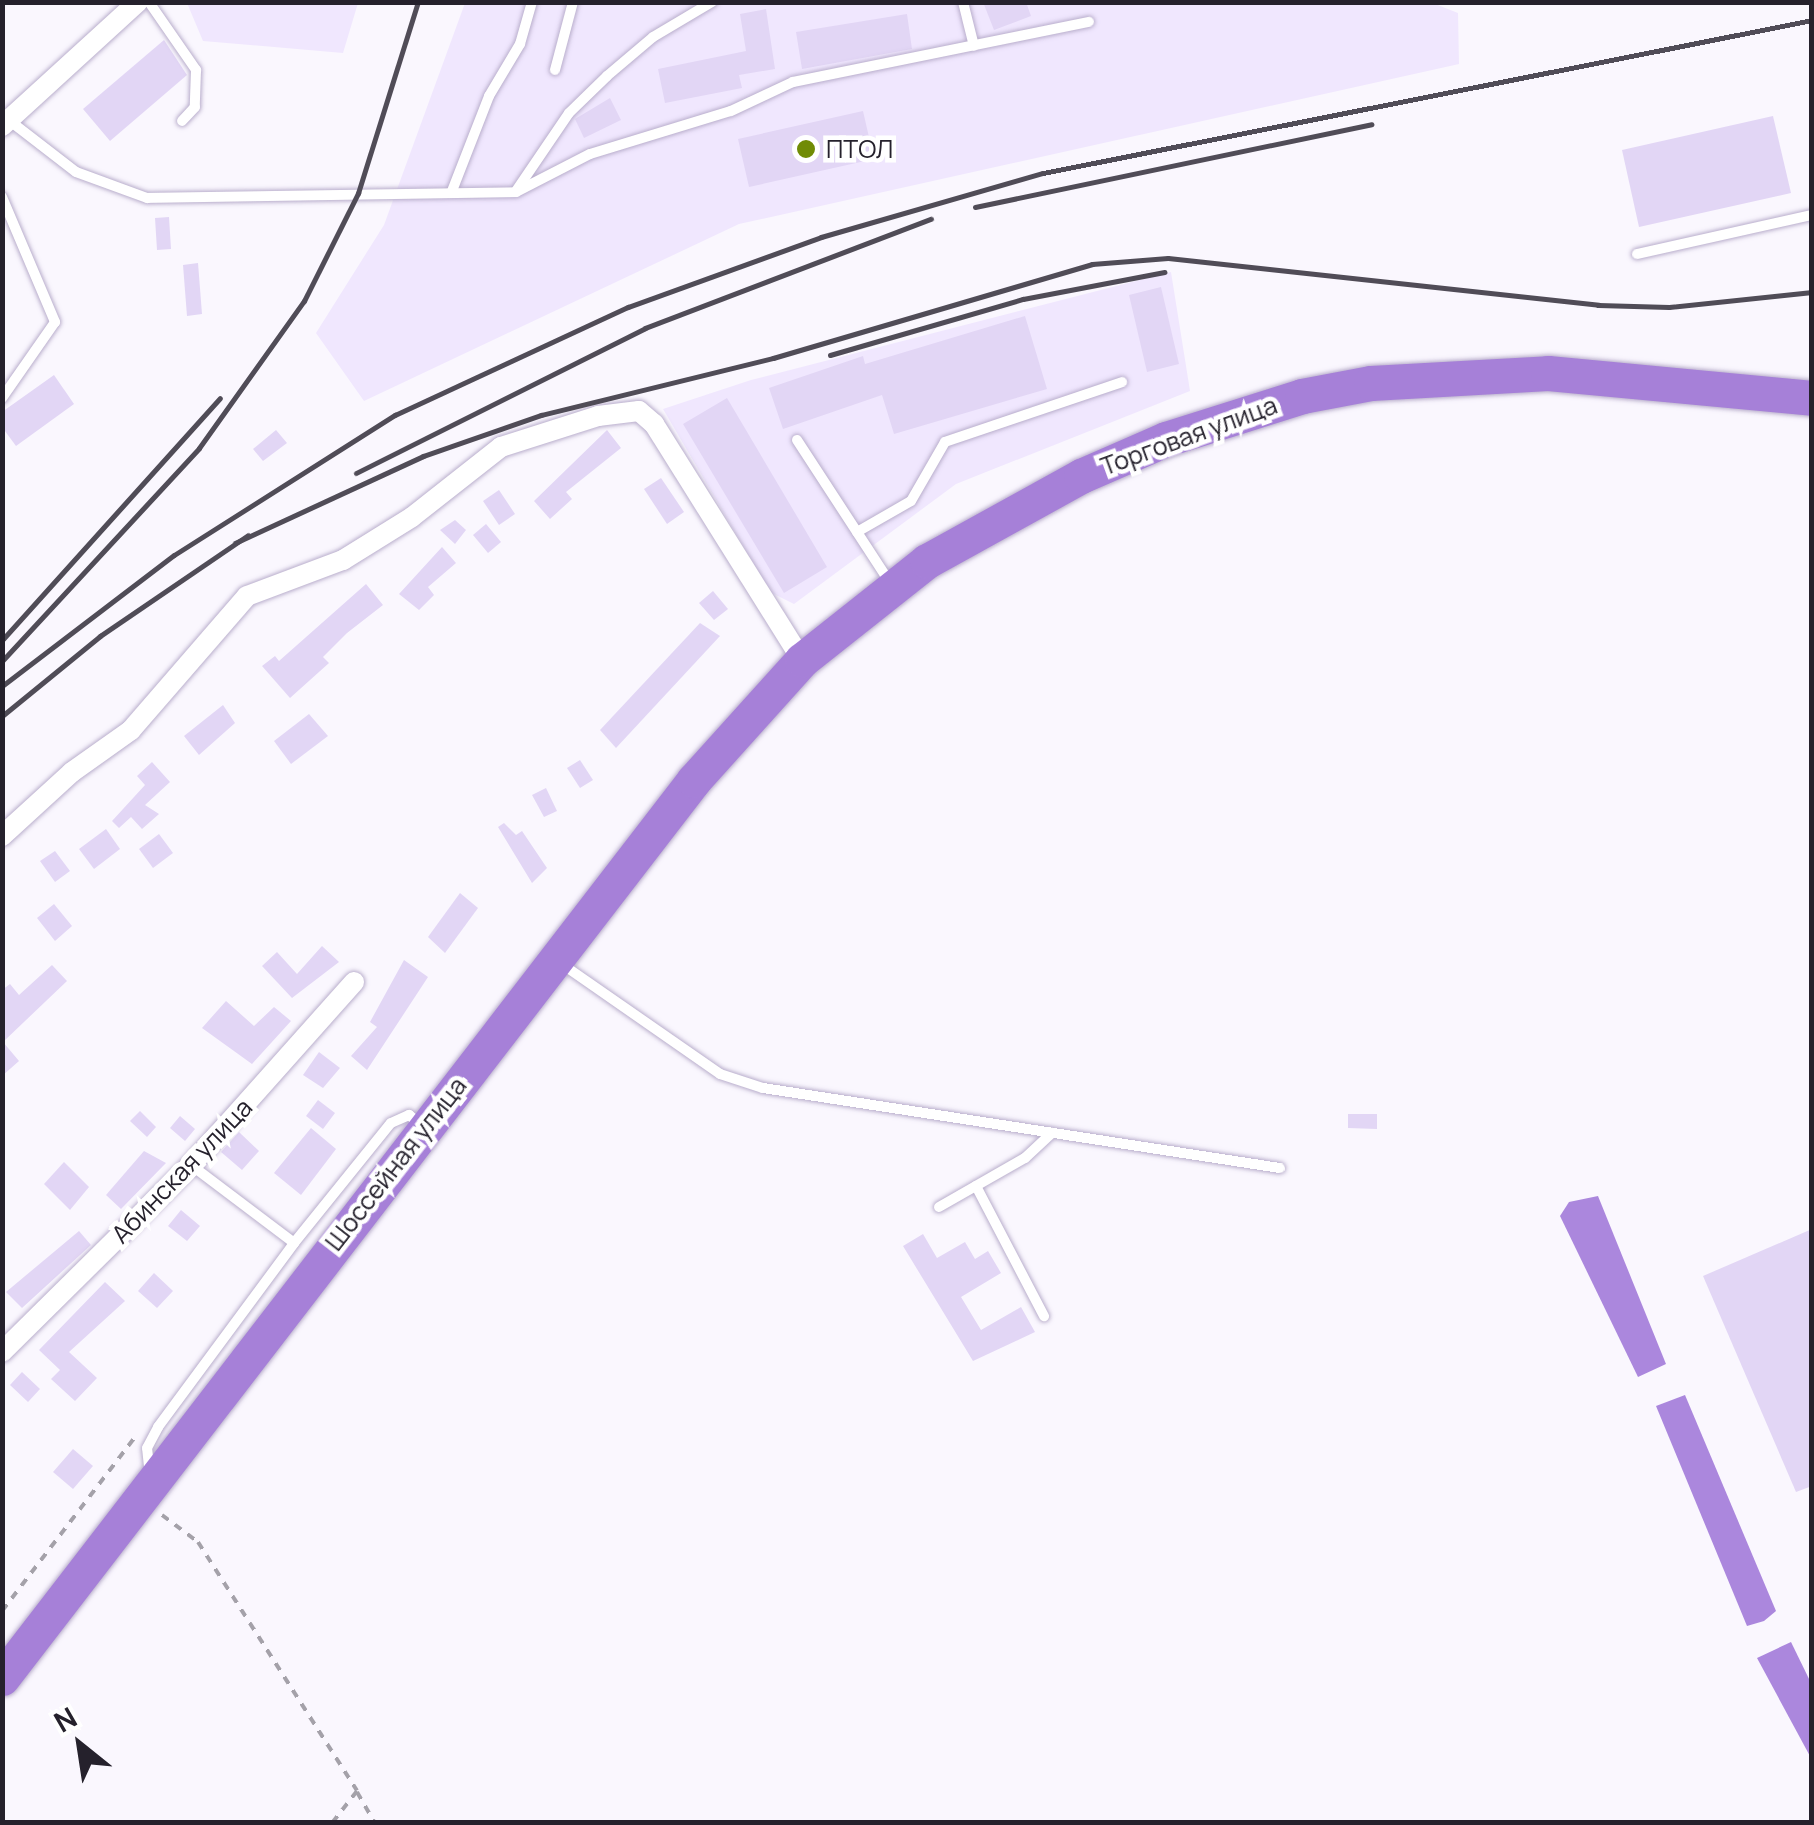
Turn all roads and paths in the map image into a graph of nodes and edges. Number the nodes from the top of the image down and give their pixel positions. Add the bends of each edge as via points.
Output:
1 (138, 2) edge
2 (149, 2) edge
3 (532, 2) edge
4 (573, 2) edge
5 (712, 2) edge
6 (963, 2) edge
7 (1090, 22) dead end
8 (974, 46) junction
9 (555, 70) dead end
10 (182, 121) dead end
11 (6, 124) edge
12 (452, 191) junction
13 (516, 192) junction
14 (2, 197) edge
15 (1812, 215) edge
16 (1637, 254) dead end
17 (1122, 382) dead end
18 (2, 398) edge
19 (1812, 398) edge
20 (797, 440) dead end
21 (857, 532) junction
22 (893, 586) junction
23 (802, 660) junction
24 (2, 836) edge
25 (554, 959) junction
26 (354, 982) dead end
27 (424, 1126) junction
28 (1052, 1133) junction
29 (191, 1165) junction
30 (1280, 1168) dead end
31 (976, 1186) junction
32 (939, 1207) dead end
33 (294, 1243) junction
34 (1044, 1316) dead end
35 (2, 1352) edge
36 (147, 1489) junction
37 (2, 1678) edge
38 (357, 1791) junction
39 (333, 1822) edge
40 (374, 1822) edge

1 - 11 street
2 - 10 lane via 196,70 195,107
3 - 12 lane via 520,44 489,96
4 - 9 lane
5 - 13 lane via 653,37 606,76 569,114
6 - 8 lane
7 - 8 lane
8 - 13 lane via 792,82 731,110 590,154
11 - 12 lane via 76,172 147,198
12 - 13 lane
14 - 18 lane via 55,322
15 - 16 lane
17 - 21 lane via 946,442 911,501
19 - 22 highway, Торговая улица via 1548,373 1371,383 1302,396 1166,439 1081,476 1000,516
20 - 21 lane
21 - 22 lane
22 - 23 highway, Торговая улица
23 - 24 street via 654,424 639,411 569,422 501,447 412,517 342,560 247,596 132,730 72,772
23 - 25 highway, Шоссейная улица via 694,780
25 - 27 highway, Шоссейная улица
25 - 28 lane via 720,1074 763,1088
26 - 29 street, Абинская улица
27 - 33 lane via 409,1115 392,1123
27 - 36 highway, Шоссейная улица
28 - 30 lane
28 - 31 lane
29 - 33 lane
29 - 35 street, Абинская улица
31 - 32 lane
31 - 34 lane
33 - 36 lane via 158,1427 146,1460
36 - 37 highway, Шоссейная улица
36 - 38 path via 198,1542
38 - 39 path
38 - 40 path

